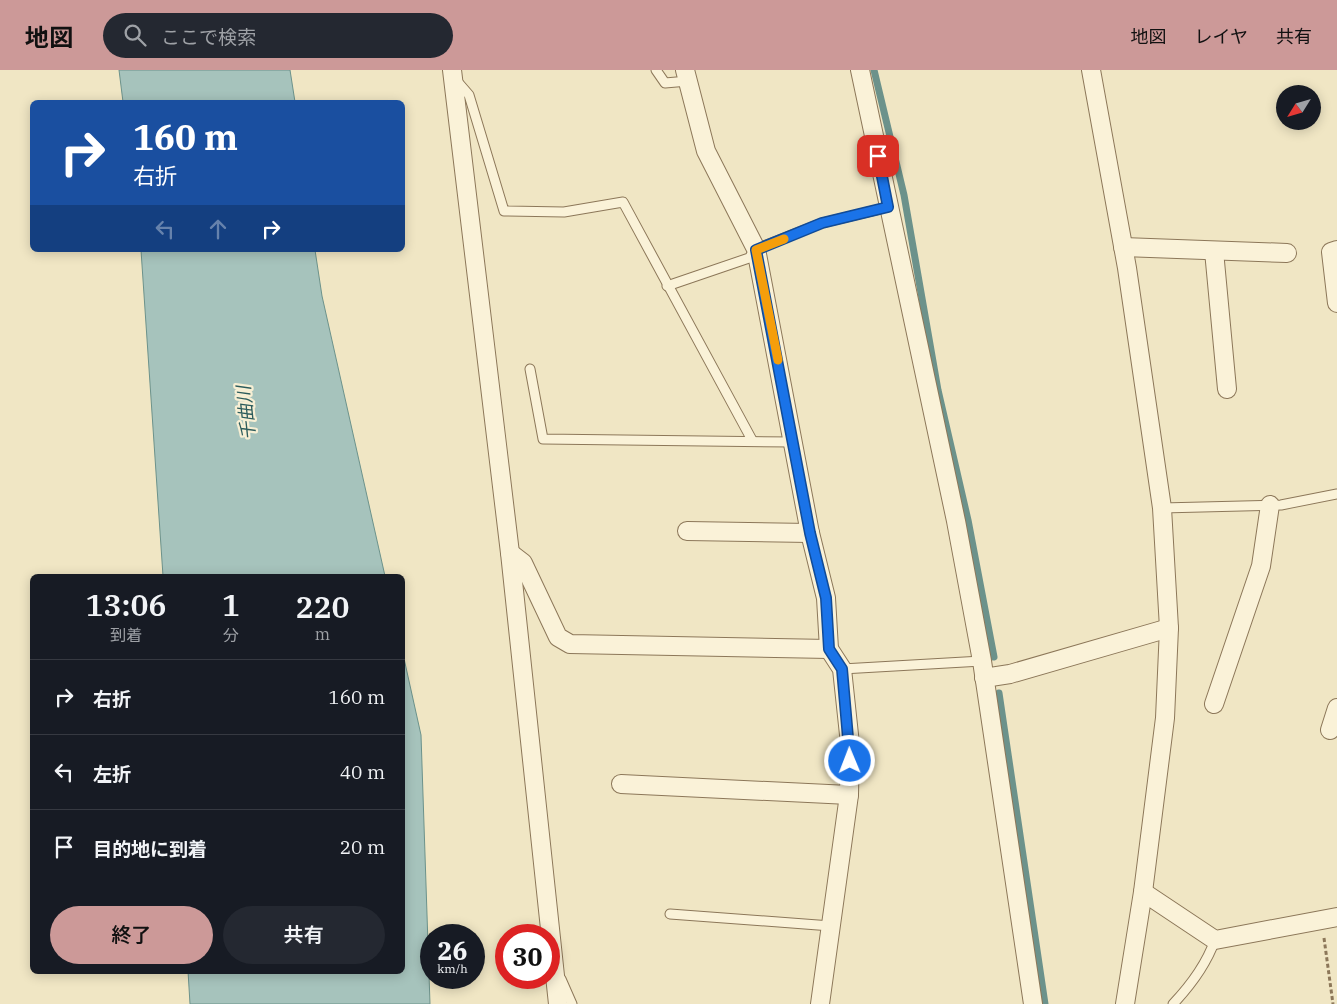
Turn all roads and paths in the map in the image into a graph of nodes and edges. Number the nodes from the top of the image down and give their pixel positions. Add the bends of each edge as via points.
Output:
1 (656, 70) edge
2 (860, 70) edge
3 (1091, 70) edge
4 (453, 73) edge
5 (686, 75) edge
6 (888, 207) junction
7 (1123, 247) junction
8 (756, 250) junction
9 (1337, 250) edge
10 (1214, 251) junction
11 (1287, 253) dead end
12 (667, 286) junction
13 (1337, 303) edge
14 (530, 369) dead end
15 (1227, 389) dead end
16 (752, 440) junction
17 (793, 442) junction
18 (1337, 494) edge
19 (1270, 505) junction
20 (1162, 508) junction
21 (687, 531) dead end
22 (810, 533) junction
23 (510, 553) junction
24 (1169, 628) junction
25 (829, 649) junction
26 (842, 669) junction
27 (983, 670) junction
28 (1214, 704) dead end
29 (1337, 708) edge
30 (1330, 730) dead end
31 (621, 784) dead end
32 (849, 795) junction
33 (1143, 892) junction
34 (670, 914) dead end
35 (1329, 919) edge
36 (551, 924) edge
37 (831, 926) junction
38 (1215, 940) junction
39 (560, 976) edge
40 (557, 989) edge
41 (558, 1004) edge
42 (572, 1004) edge
43 (820, 1004) edge
44 (1034, 1004) edge
45 (1125, 1004) edge
46 (1173, 1004) edge
47 (1334, 1004) edge

1 - 5 lane via 665,83
2 - 6 street
3 - 7 street
4 - 12 lane via 469,95 504,211 564,212 623,202
4 - 23 street
5 - 8 street via 706,151
6 - 8 lane via 822,223
6 - 27 street via 956,521
7 - 10 street
7 - 20 street
8 - 12 lane via 749,258
8 - 17 street
9 - 13 street via 1331,252
10 - 11 street
10 - 15 street
12 - 16 lane
14 - 16 lane via 543,439
16 - 17 lane
17 - 22 street
18 - 19 lane
19 - 20 lane
19 - 28 street via 1261,566
20 - 24 street
21 - 22 street
22 - 25 street via 826,598
23 - 25 street via 523,563 558,638 570,644
23 - 36 street
24 - 27 street via 1010,674
24 - 33 street via 1165,718
25 - 26 street
26 - 27 lane
26 - 32 street via 850,744
27 - 44 street
29 - 30 street
31 - 32 street
32 - 37 street
33 - 38 street
33 - 45 street
34 - 37 lane
35 - 38 street
35 - 47 path
37 - 43 street
38 - 46 lane via 1189,987
39 - 42 lane
40 - 41 street

